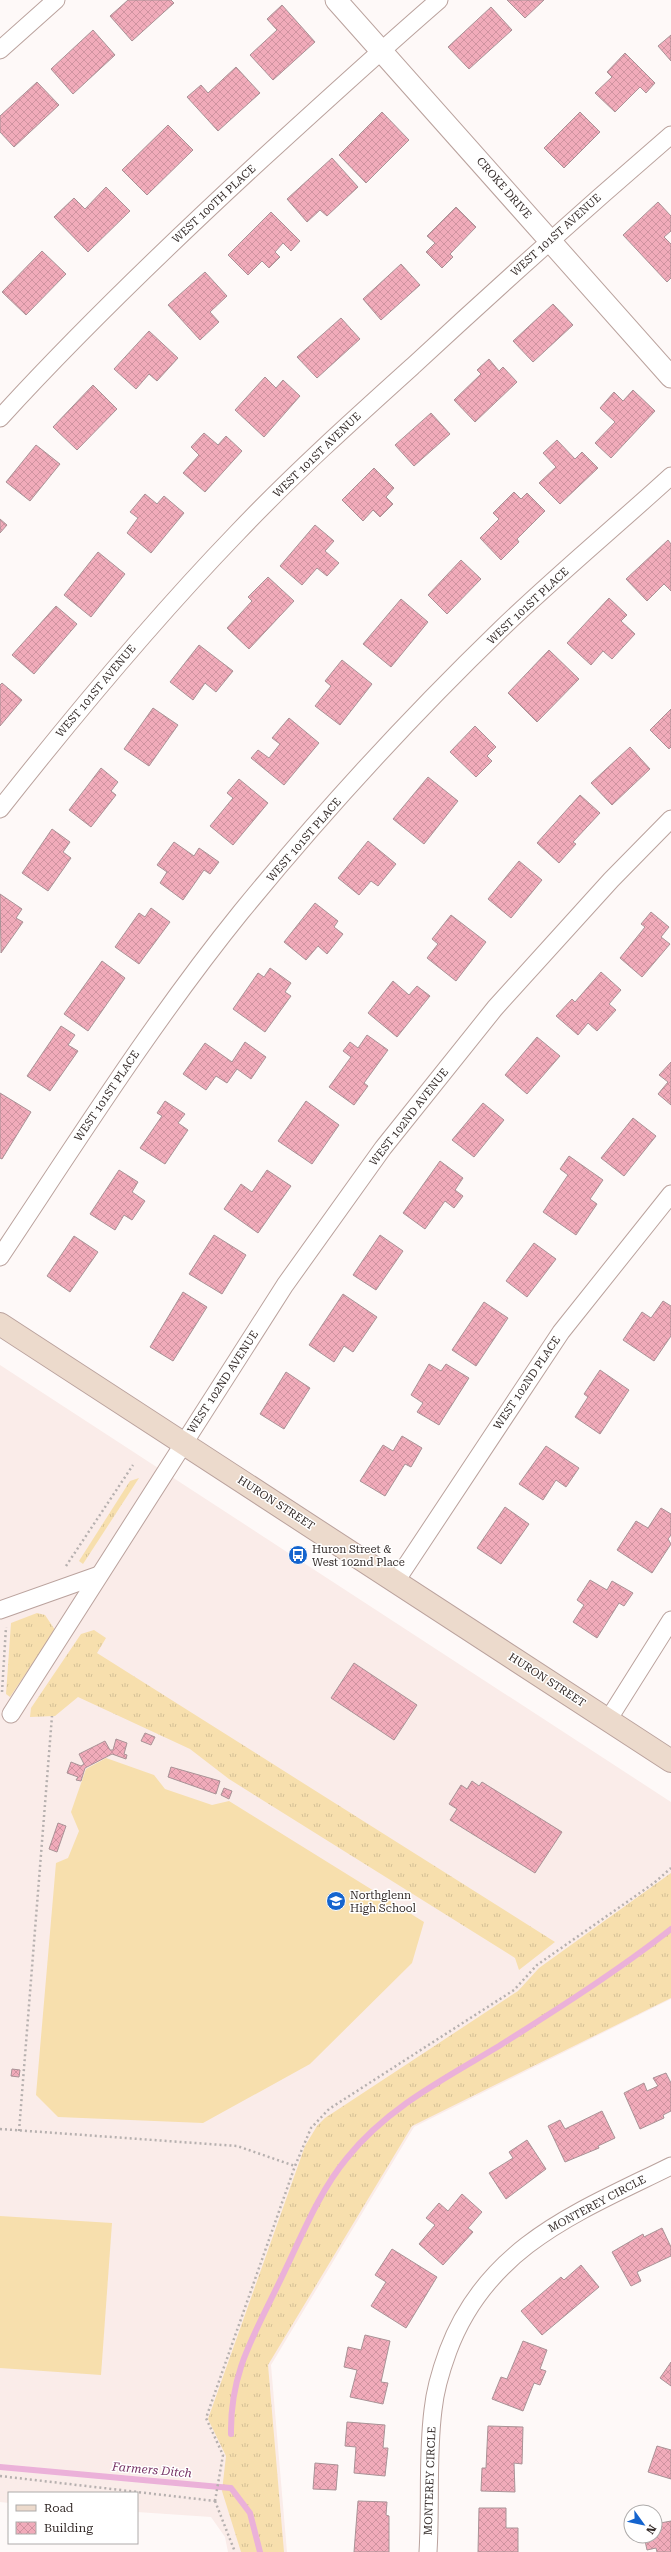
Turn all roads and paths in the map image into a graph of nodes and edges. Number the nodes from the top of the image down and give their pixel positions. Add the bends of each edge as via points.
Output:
1 (56, 0) edge
2 (336, 0) edge
3 (439, 0) edge
4 (0, 50) edge
5 (382, 50) junction
6 (671, 135) edge
7 (550, 240) junction
8 (671, 377) edge
9 (0, 418) edge
10 (671, 476) edge
11 (0, 809) edge
12 (671, 820) edge
13 (671, 1194) edge
14 (0, 1257) edge
15 (0, 1324) edge
16 (183, 1442) junction
17 (133, 1465) dead end
18 (64, 1569) dead end
19 (99, 1575) junction
20 (396, 1581) junction
21 (3, 1617) edge
22 (671, 1620) edge
23 (1, 1680) edge
24 (2, 1694) dead end
25 (11, 1714) dead end
26 (52, 1716) dead end
27 (608, 1720) junction
28 (671, 1761) edge
29 (671, 1868) edge
30 (0, 2129) edge
31 (19, 2131) junction
32 (295, 2166) junction
33 (671, 2166) edge
34 (0, 2476) edge
35 (138, 2492) edge
36 (138, 2492) edge
37 (215, 2501) junction
38 (235, 2552) edge
39 (428, 2552) edge

1 - 4 street
2 - 5 street, CROKE DRIVE
3 - 5 street, WEST 100TH PLACE
5 - 7 street, CROKE DRIVE
5 - 9 street, WEST 100TH PLACE via 194,222 71,341
6 - 7 street, WEST 101ST AVENUE
7 - 8 street, CROKE DRIVE
7 - 11 street, WEST 101ST AVENUE via 325,446 236,533 54,740
10 - 14 street, WEST 101ST PLACE via 502,629 392,741 319,822 242,912 160,1016
12 - 16 street, WEST 102ND AVENUE via 540,956 383,1148 285,1285
13 - 20 street, WEST 102ND PLACE via 561,1332
15 - 16 main road, HURON STREET
16 - 19 street, WEST 102ND AVENUE
16 - 20 main road, HURON STREET
17 - 18 path
19 - 21 street
19 - 25 street, WEST 102ND AVENUE
20 - 27 main road, HURON STREET
21 - 23 path
22 - 27 street
23 - 24 path
26 - 31 path
27 - 28 main road, HURON STREET
29 - 32 path via 654,1884 537,1965 514,1990 329,2110 311,2128
30 - 31 path
31 - 32 path via 237,2146
32 - 37 path via 206,2418 223,2455
33 - 39 street, MONTEREY CIRCLE via 576,2212 535,2238 495,2272 467,2309 446,2358 433,2409
34 - 36 path
35 - 37 path
37 - 38 path

